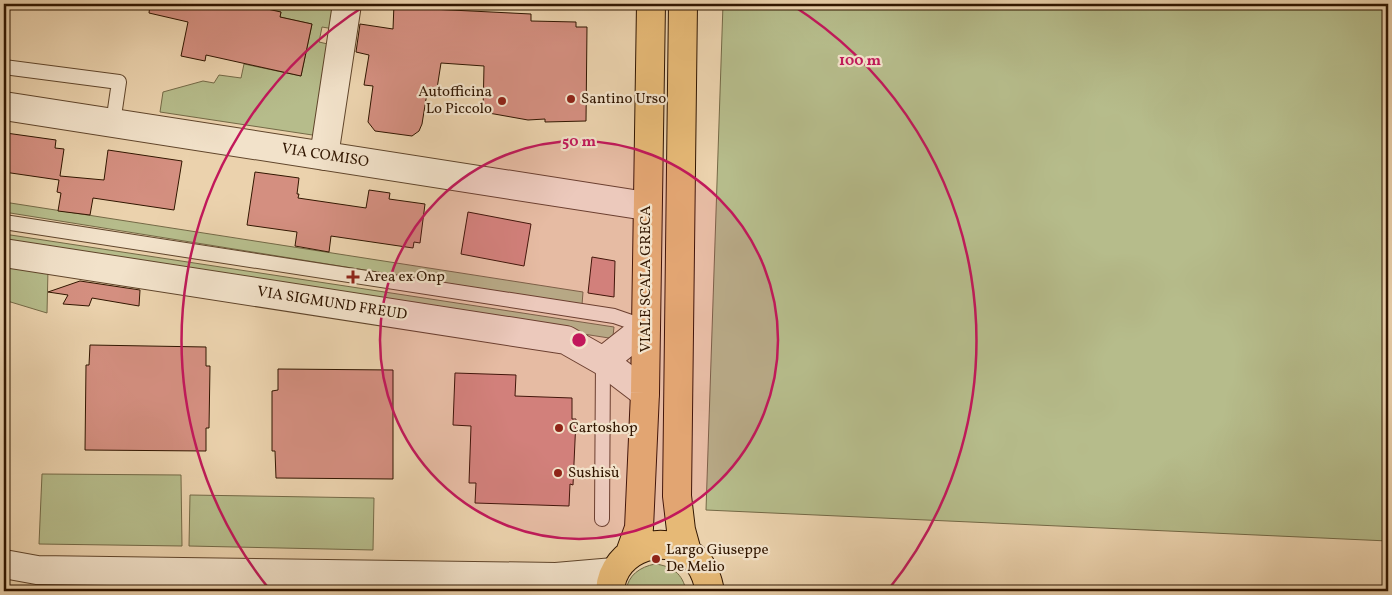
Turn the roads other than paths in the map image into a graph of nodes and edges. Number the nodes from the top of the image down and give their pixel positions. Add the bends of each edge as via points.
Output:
1 (347, 4) edge
2 (651, 4) edge
3 (683, 4) edge
4 (4, 67) edge
5 (4, 106) edge
6 (113, 123) junction
7 (324, 156) junction
8 (646, 206) junction
9 (4, 222) edge
10 (4, 253) edge
11 (646, 327) junction
12 (602, 361) junction
13 (645, 392) junction
14 (602, 520) dead end
15 (687, 552) junction
16 (4, 564) edge
17 (618, 572) edge
18 (710, 591) edge

1 - 7 street
2 - 8 main road, VIALE SCALA GRECA
3 - 15 main road via 676,496
4 - 6 lane via 119,82
5 - 6 street, VIA COMISO
6 - 7 street, VIA COMISO
7 - 8 street, VIA COMISO
8 - 11 main road, VIALE SCALA GRECA
9 - 11 lane via 614,316
10 - 12 street, VIA SIGMUND FREUD via 566,340
11 - 12 street
11 - 13 main road, VIALE SCALA GRECA
12 - 13 street, VIA SIGMUND FREUD
12 - 14 lane
13 - 17 main road, VIALE SCALA GRECA via 639,528
15 - 17 main road via 673,546 643,546
15 - 18 main road via 699,562
16 - 17 street via 37,570 87,571 556,576

